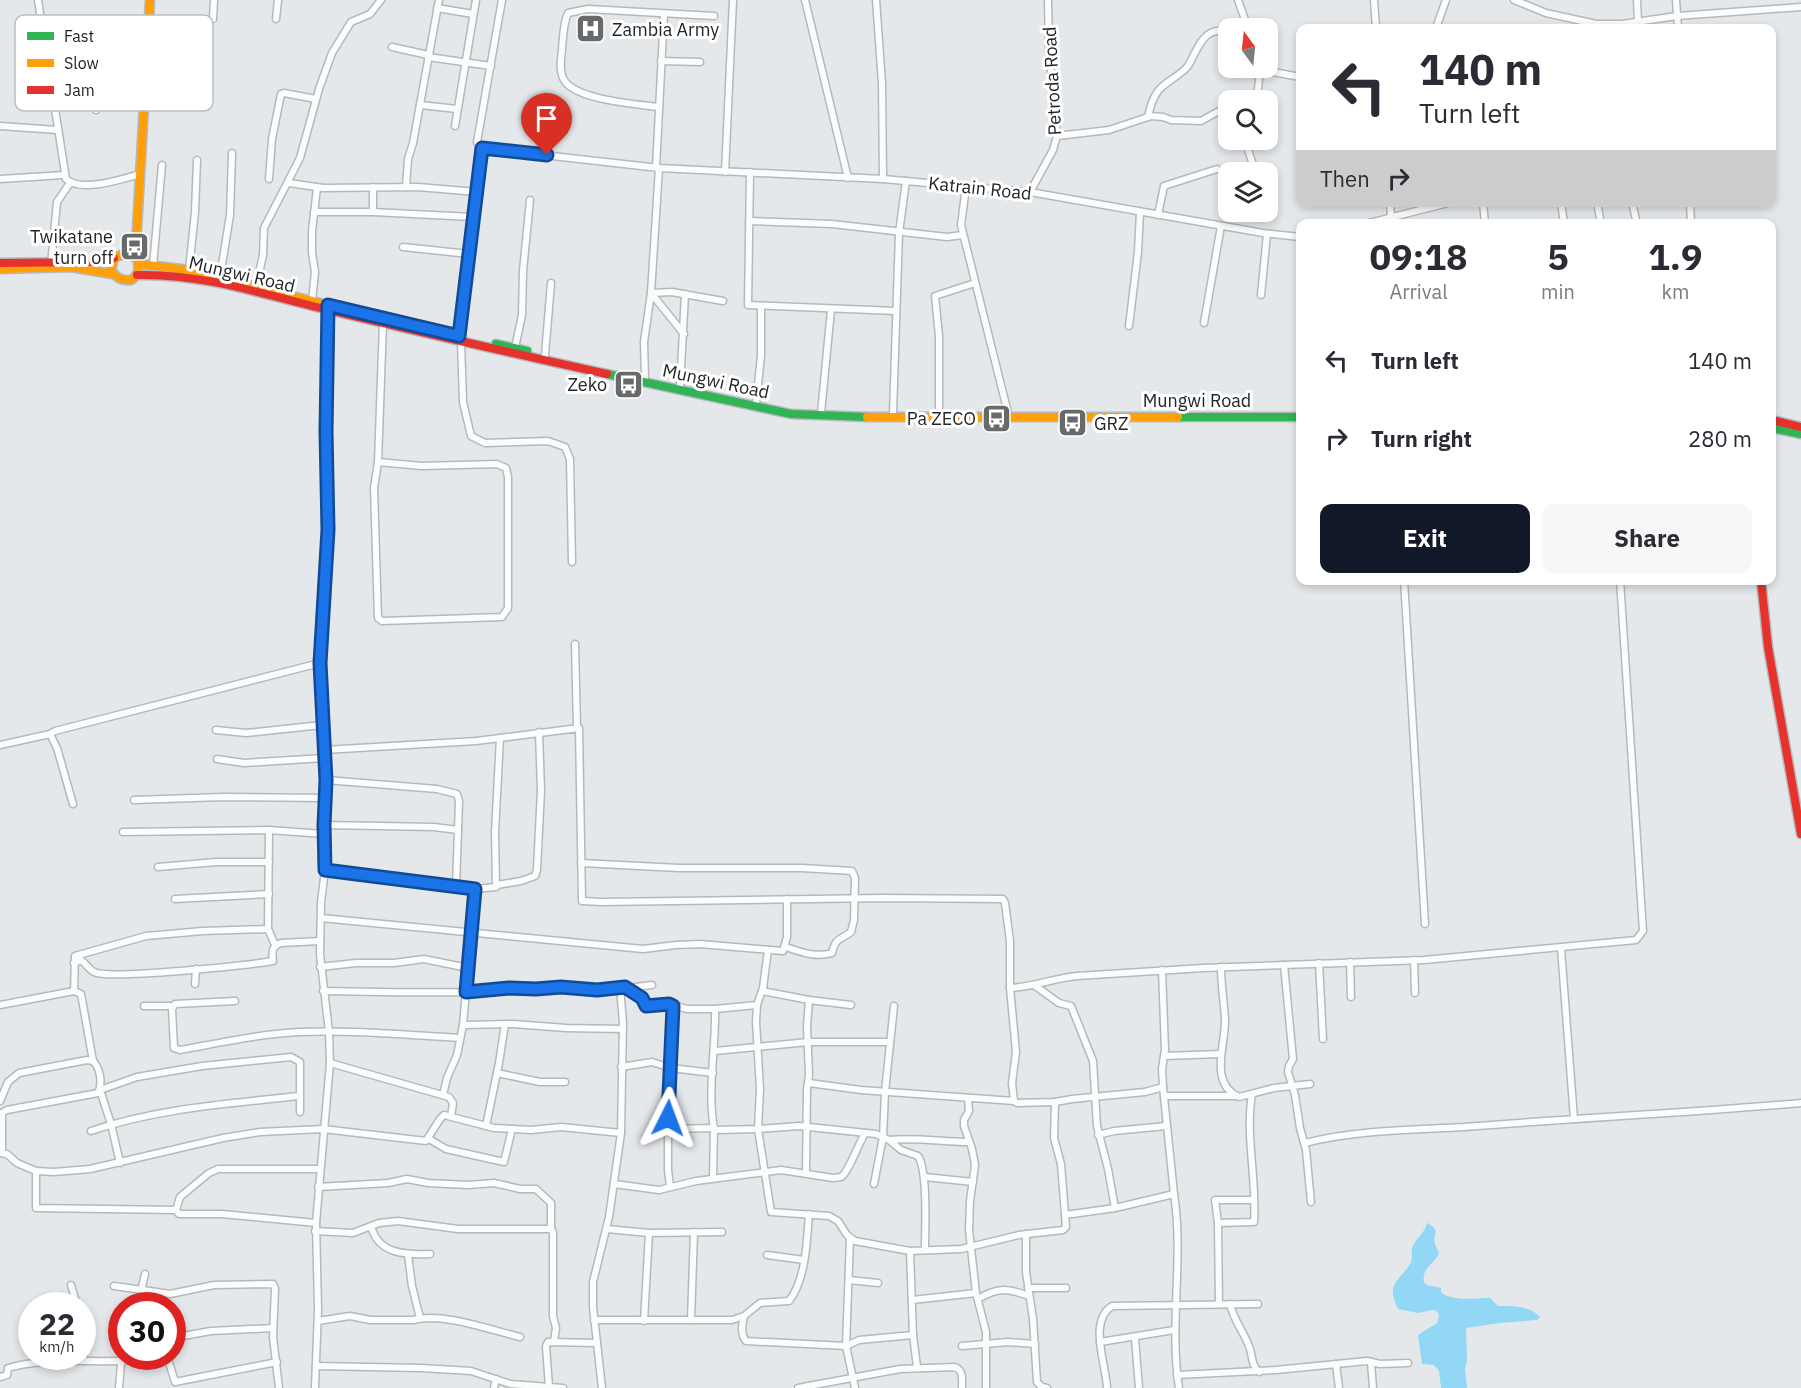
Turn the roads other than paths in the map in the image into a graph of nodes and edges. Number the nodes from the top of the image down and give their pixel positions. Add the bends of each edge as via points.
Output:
1 (38, 0) edge
2 (150, 0) edge
3 (214, 0) edge
4 (278, 0) edge
5 (381, 0) edge
6 (438, 0) edge
7 (476, 0) edge
8 (502, 0) edge
9 (733, 0) edge
10 (805, 0) edge
11 (876, 0) edge
12 (1048, 0) edge
13 (1238, 0) edge
14 (1374, 0) edge
15 (1446, 0) edge
16 (1514, 0) edge
17 (1636, 0) edge
18 (1676, 0) edge
19 (1796, 5) edge
20 (437, 9) junction
21 (473, 14) junction
22 (664, 14) junction
23 (40, 15) edge
24 (149, 15) edge
25 (714, 16) dead end
26 (1677, 16) junction
27 (1244, 18) edge
28 (213, 19) dead end
29 (276, 19) dead end
30 (1638, 22) junction
31 (1376, 24) edge
32 (1437, 24) edge
33 (1678, 24) edge
34 (1218, 31) dead end
35 (392, 47) dead end
36 (428, 56) junction
37 (661, 62) junction
38 (700, 62) dead end
39 (465, 63) junction
40 (491, 66) junction
41 (1278, 73) edge
42 (1296, 76) edge
43 (316, 99) junction
44 (420, 105) junction
45 (659, 107) junction
46 (457, 109) junction
47 (54, 111) edge
48 (144, 111) edge
49 (1218, 112) edge
50 (1148, 117) junction
51 (0, 126) edge
52 (455, 126) dead end
53 (57, 130) junction
54 (1057, 136) junction
55 (482, 148) junction
56 (232, 153) dead end
57 (197, 160) dead end
58 (162, 165) dead end
59 (657, 168) junction
60 (1217, 168) dead end
61 (725, 172) junction
62 (750, 172) junction
63 (140, 174) junction
64 (64, 176) junction
65 (848, 178) junction
66 (0, 179) edge
67 (269, 179) dead end
68 (883, 180) junction
69 (906, 181) junction
70 (70, 183) junction
71 (289, 183) junction
72 (373, 187) junction
73 (406, 187) junction
74 (966, 187) junction
75 (317, 188) junction
76 (477, 192) junction
77 (1030, 192) junction
78 (530, 200) dead end
79 (1390, 207) edge
80 (1432, 207) edge
81 (314, 212) junction
82 (373, 212) junction
83 (1140, 212) junction
84 (1158, 215) junction
85 (473, 217) junction
86 (1391, 217) junction
87 (1384, 219) edge
88 (749, 221) junction
89 (1221, 226) junction
90 (899, 233) junction
91 (1267, 234) junction
92 (963, 235) junction
93 (1296, 237) edge
94 (136, 239) junction
95 (403, 247) dead end
96 (126, 253) junction
97 (469, 254) junction
98 (114, 258) junction
99 (137, 261) junction
100 (0, 263) edge
101 (51, 264) junction
102 (153, 266) junction
103 (0, 269) edge
104 (189, 270) junction
105 (112, 274) junction
106 (137, 275) junction
107 (220, 277) junction
108 (551, 283) dead end
109 (975, 283) junction
110 (256, 287) junction
111 (651, 293) junction
112 (685, 294) junction
113 (1261, 295) dead end
114 (312, 301) junction
115 (723, 301) dead end
116 (761, 306) junction
117 (328, 307) junction
118 (831, 310) junction
119 (896, 311) junction
120 (383, 323) junction
121 (1204, 323) dead end
122 (1129, 326) dead end
123 (684, 334) junction
124 (460, 339) junction
125 (514, 348) junction
126 (545, 355) junction
127 (645, 379) junction
128 (680, 387) junction
129 (756, 403) junction
130 (1296, 412) edge
131 (821, 413) junction
132 (892, 413) junction
133 (939, 413) junction
134 (1008, 413) junction
135 (1296, 417) edge
136 (1776, 421) edge
137 (1801, 428) edge
138 (1776, 429) edge
139 (1801, 434) edge
140 (378, 462) junction
141 (573, 562) dead end
142 (1404, 585) edge
143 (1620, 585) edge
144 (1762, 585) edge
145 (574, 644) dead end
146 (320, 663) junction
147 (322, 725) junction
148 (577, 727) junction
149 (216, 730) dead end
150 (539, 732) junction
151 (50, 734) junction
152 (500, 738) junction
153 (0, 745) edge
154 (324, 750) junction
155 (324, 758) junction
156 (218, 759) dead end
157 (326, 780) junction
158 (326, 798) junction
159 (134, 800) dead end
160 (73, 804) dead end
161 (324, 825) junction
162 (269, 830) junction
163 (458, 830) junction
164 (123, 832) dead end
165 (324, 834) junction
166 (1801, 834) edge
167 (269, 862) junction
168 (582, 863) junction
169 (158, 867) dead end
170 (325, 870) junction
171 (497, 885) junction
172 (456, 887) junction
173 (475, 889) junction
174 (269, 894) junction
175 (175, 899) dead end
176 (787, 899) junction
177 (855, 899) junction
178 (321, 918) junction
179 (1425, 924) dead end
180 (268, 929) junction
181 (471, 931) junction
182 (320, 941) junction
183 (275, 945) junction
184 (786, 947) junction
185 (1561, 948) junction
186 (768, 950) junction
187 (1414, 960) junction
188 (1350, 962) junction
189 (74, 963) junction
190 (1319, 963) junction
191 (1284, 965) junction
192 (320, 967) junction
193 (1221, 967) junction
194 (468, 968) junction
195 (196, 969) junction
196 (1162, 970) junction
197 (195, 984) dead end
198 (652, 985) dead end
199 (1034, 985) junction
200 (624, 988) junction
201 (1010, 988) junction
202 (74, 991) junction
203 (762, 991) junction
204 (323, 992) junction
205 (466, 992) junction
206 (1415, 993) dead end
207 (1350, 997) dead end
208 (809, 1000) junction
209 (235, 1001) dead end
210 (0, 1005) edge
211 (757, 1005) junction
212 (851, 1005) dead end
213 (894, 1005) dead end
214 (144, 1006) dead end
215 (173, 1006) junction
216 (673, 1006) junction
217 (715, 1009) junction
218 (505, 1024) junction
219 (463, 1025) junction
220 (622, 1029) junction
221 (329, 1032) junction
222 (460, 1038) junction
223 (1323, 1039) dead end
224 (808, 1042) junction
225 (890, 1042) junction
226 (758, 1048) junction
227 (715, 1051) junction
228 (1220, 1054) junction
229 (1164, 1056) junction
230 (93, 1060) junction
231 (330, 1063) junction
232 (621, 1067) junction
233 (671, 1068) junction
234 (497, 1073) junction
235 (712, 1073) junction
236 (565, 1082) dead end
237 (809, 1083) junction
238 (1310, 1084) dead end
239 (1293, 1086) junction
240 (1163, 1087) junction
241 (100, 1090) junction
242 (885, 1092) junction
243 (1252, 1094) junction
244 (443, 1095) junction
245 (298, 1096) junction
246 (1164, 1096) junction
247 (1237, 1096) junction
248 (1094, 1097) junction
249 (968, 1098) junction
250 (0, 1101) edge
251 (1014, 1101) junction
252 (1055, 1102) junction
253 (1801, 1104) edge
254 (1, 1112) edge
255 (300, 1112) dead end
256 (451, 1116) junction
257 (1574, 1119) junction
258 (111, 1124) junction
259 (486, 1126) junction
260 (1167, 1126) junction
261 (807, 1127) junction
262 (714, 1128) junction
263 (323, 1129) junction
264 (512, 1129) junction
265 (669, 1130) junction
266 (758, 1130) junction
267 (91, 1131) dead end
268 (865, 1132) junction
269 (621, 1133) junction
270 (1098, 1135) junction
271 (429, 1139) junction
272 (886, 1139) junction
273 (969, 1142) junction
274 (1305, 1143) junction
275 (1, 1153) edge
276 (120, 1163) junction
277 (320, 1169) junction
278 (36, 1171) junction
279 (764, 1172) junction
280 (806, 1173) junction
281 (926, 1177) junction
282 (713, 1179) junction
283 (973, 1182) junction
284 (614, 1184) junction
285 (874, 1184) dead end
286 (670, 1186) junction
287 (318, 1187) junction
288 (1174, 1194) junction
289 (1254, 1200) junction
290 (1311, 1202) dead end
291 (1115, 1208) junction
292 (176, 1210) junction
293 (809, 1214) junction
294 (1065, 1215) junction
295 (315, 1222) junction
296 (1218, 1223) junction
297 (371, 1226) junction
298 (550, 1229) junction
299 (607, 1229) junction
300 (315, 1231) junction
301 (694, 1232) junction
302 (722, 1232) dead end
303 (649, 1233) junction
304 (1026, 1234) junction
305 (850, 1238) junction
306 (970, 1248) junction
307 (926, 1249) junction
308 (910, 1251) junction
309 (430, 1254) dead end
310 (408, 1255) junction
311 (767, 1255) dead end
312 (804, 1260) junction
313 (145, 1274) dead end
314 (849, 1280) junction
315 (878, 1283) dead end
316 (71, 1285) dead end
317 (114, 1286) dead end
318 (1028, 1288) junction
319 (1066, 1288) dead end
320 (143, 1290) junction
321 (73, 1292) edge
322 (977, 1296) junction
323 (1029, 1296) junction
324 (912, 1300) junction
325 (1219, 1304) junction
326 (1230, 1304) junction
327 (1258, 1304) dead end
328 (1175, 1305) junction
329 (744, 1316) junction
330 (415, 1319) junction
331 (594, 1320) junction
332 (691, 1320) junction
333 (318, 1321) junction
334 (644, 1321) junction
335 (273, 1328) junction
336 (1174, 1330) junction
337 (186, 1335) edge
338 (913, 1335) junction
339 (520, 1337) dead end
340 (1135, 1338) junction
341 (554, 1341) junction
342 (1100, 1342) junction
343 (597, 1343) junction
344 (987, 1344) junction
345 (1035, 1344) junction
346 (846, 1346) junction
347 (962, 1346) dead end
348 (277, 1362) junction
349 (1371, 1362) junction
350 (1408, 1363) dead end
351 (1336, 1364) junction
352 (18, 1365) edge
353 (316, 1366) junction
354 (917, 1367) junction
355 (120, 1370) edge
356 (170, 1370) edge
357 (1259, 1372) junction
358 (1177, 1375) junction
359 (852, 1376) junction
360 (0, 1377) edge
361 (496, 1379) junction
362 (531, 1387) edge
363 (549, 1387) edge
364 (119, 1388) edge
365 (279, 1388) edge
366 (315, 1388) edge
367 (494, 1388) edge
368 (563, 1388) edge
369 (602, 1388) edge
370 (798, 1388) edge
371 (855, 1388) edge
372 (962, 1388) edge
373 (986, 1388) edge
374 (1047, 1388) edge
375 (1107, 1388) edge
376 (1139, 1388) edge
377 (1179, 1388) edge
378 (1339, 1388) edge
379 (1374, 1388) edge

1 - 23 street
2 - 24 main road
3 - 28 street
4 - 29 street
5 - 43 street via 370,14 351,22 344,31
6 - 20 street
7 - 21 street
8 - 40 street
9 - 61 street
10 - 65 street
11 - 68 street
12 - 54 street, Petroda Road
13 - 27 street
14 - 31 street
15 - 32 street
16 - 30 street via 1546,13 1596,24
17 - 30 street
18 - 26 street
19 - 26 street
20 - 21 street
20 - 36 street
21 - 39 street
22 - 25 street
22 - 37 street
22 - 45 street via 588,9 568,13 561,68 569,87 579,91 608,100
26 - 30 street
26 - 33 street
34 - 50 street via 1207,35 1184,70 1160,88
35 - 36 street
36 - 39 street
36 - 44 street
37 - 38 street
37 - 45 street
39 - 40 street
39 - 46 street
40 - 55 street via 477,142
41 - 42 street
43 - 67 street via 281,94
43 - 71 street
44 - 46 street
44 - 73 street
45 - 59 street
46 - 52 street
47 - 53 street
48 - 63 main road
49 - 50 street via 1201,121
50 - 54 street via 1109,130
51 - 53 street
53 - 64 street
54 - 77 street, Petroda Road
55 - 59 street, Katrain Road
55 - 76 street
56 - 107 street via 230,216
57 - 104 street
58 - 102 street
59 - 61 street, Katrain Road
59 - 111 street
60 - 84 street via 1164,186
61 - 62 street, Katrain Road
62 - 65 street, Katrain Road
62 - 88 street
63 - 70 street via 102,183
63 - 94 main road
64 - 66 street
64 - 70 street
65 - 68 street, Katrain Road
68 - 69 street, Katrain Road
69 - 74 street, Katrain Road
69 - 90 street
70 - 101 street via 57,202
71 - 75 street
71 - 110 street via 264,228
72 - 73 street
72 - 75 street
72 - 82 street
73 - 76 street
74 - 77 street, Katrain Road
74 - 92 street via 961,218
75 - 81 street
76 - 85 street
77 - 83 street, Katrain Road
78 - 125 street via 522,315
79 - 86 street
80 - 86 street
81 - 82 street
81 - 114 street
82 - 85 street
83 - 84 street, Katrain Road
83 - 122 street
84 - 89 street, Katrain Road
85 - 97 street
86 - 87 street
88 - 90 street via 832,224
88 - 116 street via 747,304
89 - 91 street, Katrain Road
89 - 121 street
90 - 92 street
90 - 119 street
91 - 93 street, Katrain Road
91 - 113 street
92 - 109 street
94 - 96 main road
94 - 99 main road
95 - 97 street
96 - 98 main road
96 - 99 main road
97 - 124 street
98 - 101 main road
98 - 105 main road
99 - 102 main road, Mungwi Road
99 - 106 main road
100 - 101 main road
101 - 103 main road
101 - 105 main road
102 - 104 main road, Mungwi Road
104 - 107 main road, Mungwi Road
105 - 106 main road via 124,282
106 - 117 main road, Mungwi Road via 164,274
107 - 110 main road, Mungwi Road
108 - 126 street
109 - 133 street via 935,296
109 - 134 street
110 - 114 main road, Mungwi Road
111 - 112 street
111 - 123 street
111 - 127 street via 644,342
112 - 115 street
112 - 123 street
114 - 117 main road, Mungwi Road
116 - 118 street
116 - 129 street
117 - 120 main road, Mungwi Road
117 - 124 main road, Mungwi Road
117 - 146 street via 328,530
118 - 119 street
118 - 131 street
119 - 132 street
120 - 124 main road, Mungwi Road
120 - 140 street
123 - 128 street
124 - 125 main road, Mungwi Road
124 - 135 main road, Mungwi Road via 804,416
124 - 141 street via 463,402 471,436 485,443 548,441 565,447 570,459
125 - 126 main road, Mungwi Road
126 - 127 main road, Mungwi Road
127 - 128 main road, Mungwi Road
128 - 129 main road, Mungwi Road
129 - 131 main road, Mungwi Road
130 - 134 main road, Mungwi Road
131 - 132 main road, Mungwi Road
132 - 133 main road, Mungwi Road
133 - 134 main road, Mungwi Road
136 - 137 main road
138 - 139 main road
140 - 140 street via 422,466 497,464 506,468 508,608 502,617 382,621 378,618 374,488
142 - 179 street
143 - 185 street via 1643,931 1636,940
144 - 166 main road via 1768,647
145 - 148 street
146 - 147 street
146 - 151 street
147 - 149 street via 246,733
147 - 154 street
148 - 150 street
148 - 168 street
150 - 152 street
150 - 171 street via 537,870 535,876
151 - 153 street
151 - 160 street
152 - 154 street
152 - 171 street via 495,832
154 - 155 street
155 - 156 street via 244,763
155 - 157 street
157 - 158 street
157 - 163 street via 455,792 459,796
158 - 159 street
158 - 161 street
161 - 163 street via 434,826
161 - 165 street
162 - 164 street
162 - 165 street
162 - 167 street
163 - 172 street
165 - 170 street
167 - 169 street
167 - 174 street
168 - 176 street via 581,895 586,902
168 - 177 street via 852,871
170 - 172 street
170 - 178 street
171 - 173 street
172 - 173 street
173 - 181 street
174 - 175 street
174 - 180 street
176 - 177 street
176 - 184 street
177 - 184 street via 851,932 835,942 832,953 806,954
177 - 201 street via 1003,899 1010,941
178 - 181 street
178 - 182 street
180 - 183 street
180 - 189 street via 146,936 75,956
181 - 186 street via 643,949 700,944
181 - 194 street
182 - 183 street
182 - 192 street
183 - 195 street via 273,961
184 - 186 street via 783,951
185 - 187 street
185 - 257 street
186 - 203 street
187 - 188 street
187 - 206 street
188 - 190 street
188 - 207 street
189 - 195 street via 81,960 94,972 105,974
189 - 202 street
190 - 191 street
190 - 223 street
191 - 193 street
191 - 239 street via 1293,1059 1288,1072
192 - 194 street via 424,958
192 - 204 street
193 - 196 street
193 - 228 street via 1225,1036
194 - 205 street
195 - 197 street
196 - 199 street via 1064,977
196 - 229 street
198 - 200 street
199 - 201 street
199 - 248 street via 1059,1003 1071,1006 1094,1061
200 - 205 street
200 - 216 street via 642,998 646,1006
200 - 220 street
201 - 251 street via 1016,1052
202 - 210 street
202 - 230 street via 81,994
203 - 208 street
203 - 211 street
204 - 205 street
204 - 221 street
205 - 219 street
208 - 212 street
208 - 224 street
209 - 215 street
211 - 217 street
211 - 226 street
213 - 225 street
214 - 215 street
215 - 221 street via 176,1050 266,1035
216 - 217 street
216 - 233 street
217 - 227 street
218 - 219 street
218 - 220 street
218 - 234 street
219 - 222 street
220 - 232 street
221 - 222 street
221 - 231 street
222 - 244 street
224 - 225 street
224 - 226 street
224 - 237 street
225 - 242 street
226 - 227 street
226 - 266 street
227 - 235 street
228 - 229 street
228 - 247 street via 1222,1079
229 - 240 street
230 - 241 street
230 - 250 street via 19,1073 8,1082
231 - 244 street
231 - 263 street
232 - 233 street via 652,1062
232 - 269 street
233 - 235 street
233 - 265 street
234 - 236 street via 540,1082
234 - 259 street
235 - 262 street
237 - 242 street
237 - 261 street
238 - 239 street
239 - 243 street
239 - 274 street
240 - 246 street
240 - 248 street
241 - 245 street via 137,1077 291,1057 300,1062
241 - 254 street
241 - 258 street
242 - 249 street
242 - 272 street
243 - 247 street
243 - 289 street
244 - 256 street via 453,1100
245 - 255 street
245 - 258 street via 176,1109
246 - 247 street
246 - 260 street
248 - 252 street
248 - 270 street
249 - 251 street
249 - 273 street via 964,1126
251 - 252 street
252 - 294 street via 1054,1138 1061,1164
253 - 257 street
254 - 275 street
256 - 259 street
256 - 271 street via 440,1119
257 - 274 street via 1336,1136
258 - 267 street
258 - 276 street
259 - 264 street
260 - 270 street
260 - 288 street
261 - 266 street
261 - 268 street
261 - 280 street
262 - 265 street
262 - 266 street
262 - 282 street
263 - 271 street
263 - 276 street via 239,1135
263 - 277 street
264 - 269 street via 561,1127
264 - 271 street via 504,1162 446,1149
265 - 286 street
266 - 279 street
268 - 272 street
268 - 280 street via 845,1175 833,1178
269 - 284 street
270 - 291 street
272 - 273 street
272 - 281 street via 918,1156
272 - 285 street
273 - 283 street via 975,1165
274 - 290 street
275 - 278 street
276 - 278 street via 65,1172
277 - 287 street
277 - 292 street via 218,1169 180,1197
278 - 292 street via 36,1208
279 - 280 street
279 - 282 street
279 - 293 street via 771,1212
281 - 283 street
281 - 307 street
282 - 286 street
283 - 306 street
284 - 286 street via 659,1190
284 - 299 street
287 - 295 street
287 - 298 street via 407,1179 536,1189 551,1203
288 - 291 street
288 - 328 street via 1179,1250
289 - 296 street via 1252,1223
289 - 296 street via 1215,1200
291 - 294 street
292 - 295 street via 179,1214
293 - 305 street via 835,1219
293 - 312 street
294 - 304 street via 1065,1229
295 - 300 street
296 - 325 street
297 - 298 street via 398,1221 459,1229
297 - 300 street via 353,1233
297 - 310 street via 379,1243
298 - 341 street
299 - 303 street
299 - 331 street via 594,1275
300 - 333 street
301 - 302 street
301 - 303 street
301 - 332 street
303 - 334 street
304 - 306 street
304 - 318 street
305 - 308 street
305 - 314 street
306 - 307 street
306 - 322 street
307 - 308 street
308 - 324 street
309 - 310 street
310 - 330 street
311 - 312 street
312 - 329 street via 791,1299 760,1303
313 - 320 street
314 - 315 street
314 - 346 street
316 - 321 street
317 - 320 street
318 - 319 street
318 - 323 street
320 - 335 street via 170,1294 200,1286 270,1283 275,1288
322 - 323 street via 1001,1289
322 - 324 street
322 - 344 street
323 - 345 street
324 - 338 street
325 - 326 street
325 - 328 street
326 - 327 street
326 - 357 street via 1251,1351 1253,1366
328 - 336 street
328 - 342 street via 1112,1306 1102,1314
329 - 332 street via 724,1321
329 - 346 street via 746,1341
330 - 333 street via 370,1320 350,1316
330 - 339 street via 452,1321
331 - 334 street
331 - 343 street
332 - 334 street
333 - 353 street
335 - 337 street
335 - 348 street
336 - 340 street
336 - 358 street
338 - 346 street via 859,1340
338 - 354 street
340 - 342 street
340 - 376 street
341 - 343 street
341 - 363 street via 546,1346
342 - 375 street
343 - 369 street
344 - 345 street
344 - 347 street
344 - 373 street
345 - 374 street via 1037,1382
346 - 359 street
348 - 356 street via 175,1382
348 - 365 street
349 - 350 street
349 - 351 street
349 - 379 street
351 - 357 street
351 - 378 street
352 - 360 street via 8,1368 7,1375
353 - 361 street via 471,1371
353 - 366 street
354 - 359 street
354 - 372 street via 960,1369
355 - 364 street
357 - 358 street
358 - 377 street
359 - 370 street
359 - 371 street
361 - 362 street
361 - 367 street
362 - 363 street
363 - 368 street

